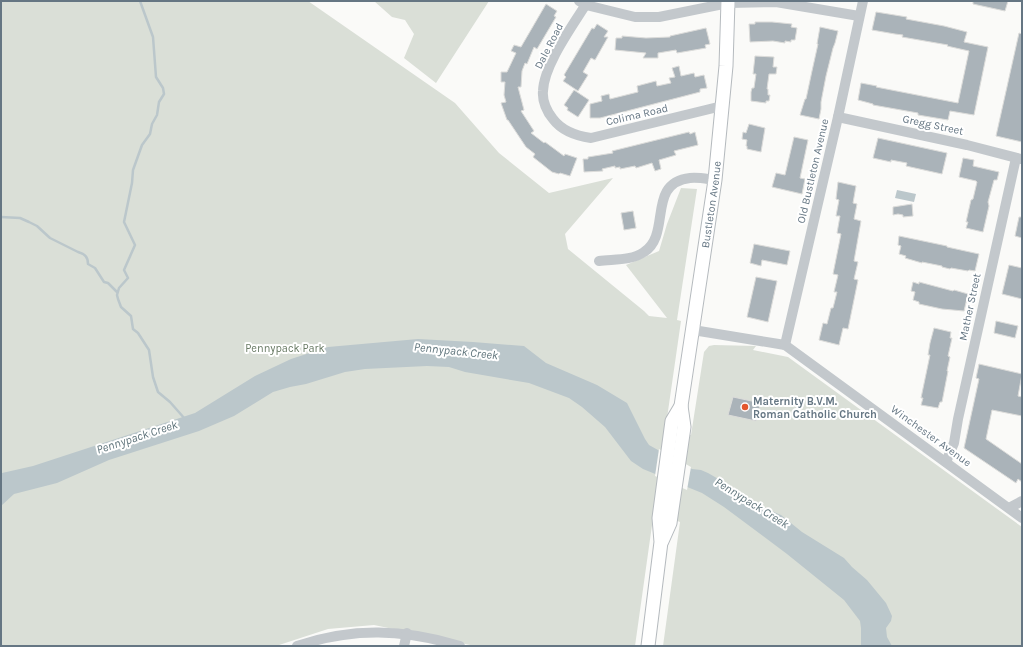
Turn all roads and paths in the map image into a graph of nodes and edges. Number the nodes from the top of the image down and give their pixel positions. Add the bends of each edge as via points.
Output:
1 (863, 1) edge
2 (584, 2) edge
3 (728, 2) edge
4 (859, 16) junction
5 (722, 106) junction
6 (838, 117) junction
7 (558, 125) joint
8 (1019, 158) edge
9 (715, 180) junction
10 (599, 261) dead end
11 (693, 330) junction
12 (785, 345) junction
13 (946, 462) junction
14 (1022, 501) edge
15 (1009, 508) junction
16 (1022, 518) edge
17 (407, 633) junction
18 (297, 646) edge
19 (404, 646) edge
20 (460, 646) edge
21 (648, 646) edge

1 - 4 street, Old Bustleton Avenue
2 - 3 street via 636,17 659,16
2 - 7 street, Dale Road via 547,73 543,92 545,104
3 - 4 street via 776,2
3 - 5 main road, Bustleton Avenue via 727,58
4 - 6 street, Old Bustleton Avenue
5 - 7 street, Colima Road via 591,138 581,137
5 - 9 main road, Bustleton Avenue
6 - 8 street, Gregg Street
6 - 12 street, Old Bustleton Avenue
8 - 13 street, Mather Street via 954,443
9 - 10 street via 690,178 673,185 665,193 657,234 650,248 632,258
9 - 11 main road, Bustleton Avenue
11 - 12 street, Winchester Avenue
11 - 21 main road, Bustleton Avenue via 680,406
12 - 13 street, Winchester Avenue
13 - 15 street, Winchester Avenue
14 - 15 street
15 - 16 street, Winchester Avenue
17 - 18 street via 371,632 312,641
17 - 19 street
17 - 20 street

